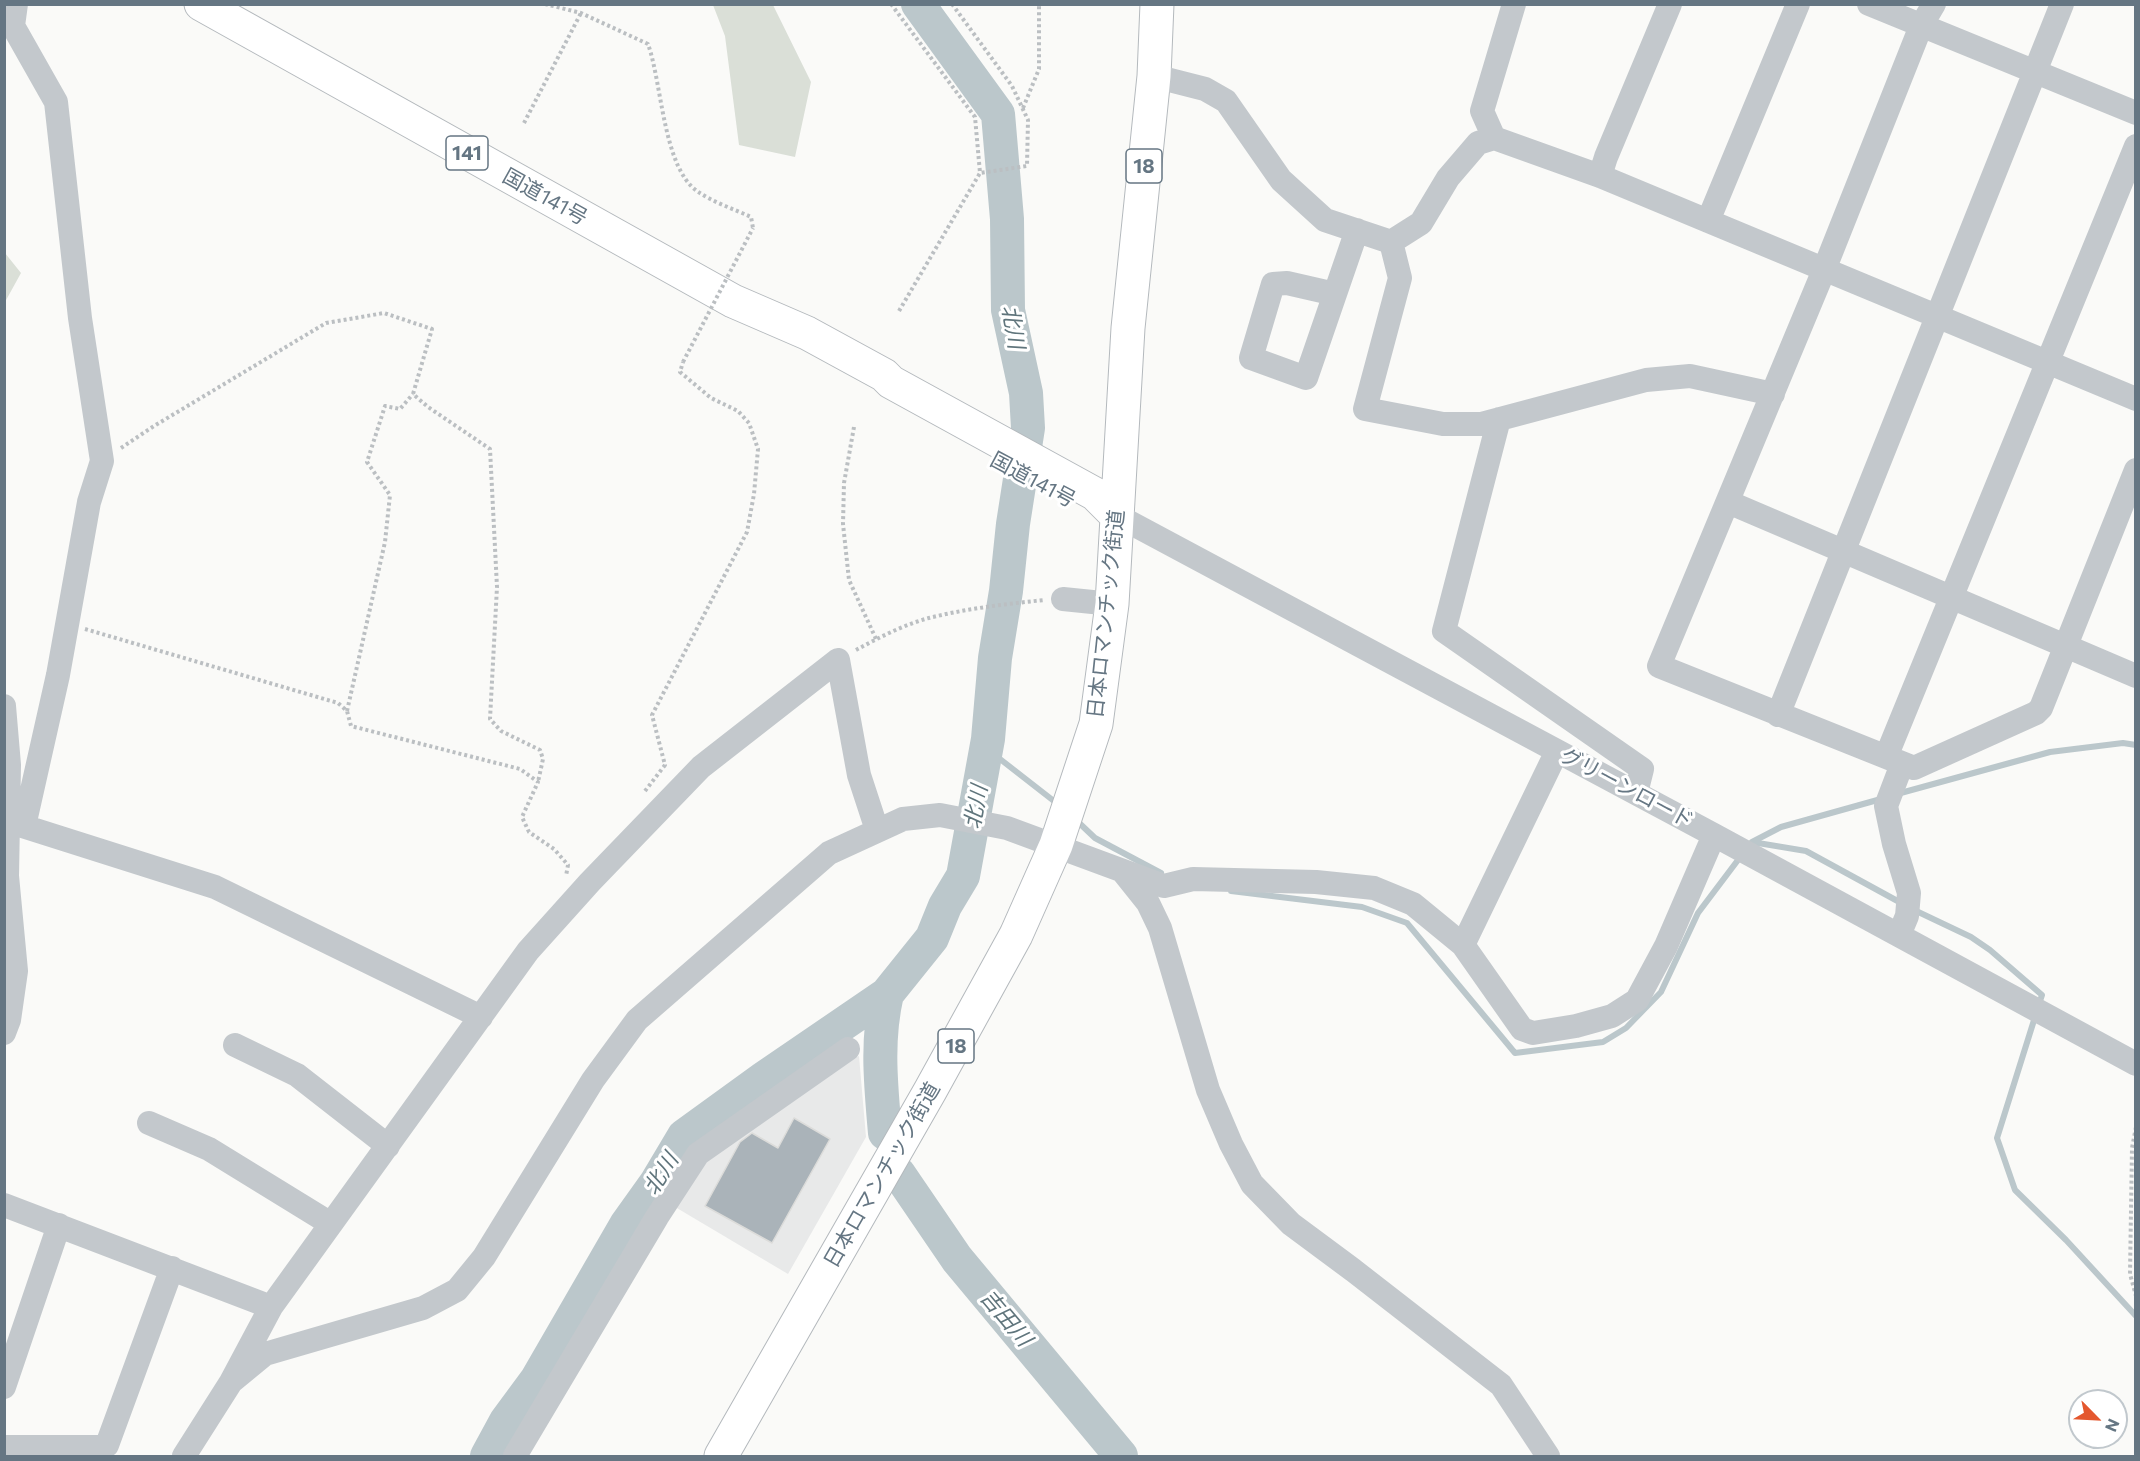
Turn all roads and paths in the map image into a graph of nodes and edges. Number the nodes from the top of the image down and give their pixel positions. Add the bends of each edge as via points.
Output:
1 (16, 4) edge
2 (201, 4) edge
3 (544, 4) edge
4 (891, 4) edge
5 (952, 4) edge
6 (1039, 4) edge
7 (1157, 4) edge
8 (1514, 4) edge
9 (1670, 4) edge
10 (1798, 4) edge
11 (1869, 4) edge
12 (1935, 4) edge
13 (2062, 4) edge
14 (581, 13) junction
15 (1922, 26) junction
16 (2035, 72) junction
17 (1154, 76) junction
18 (1023, 108) junction
19 (2136, 113) edge
20 (524, 123) dead end
21 (1494, 138) junction
22 (2136, 146) edge
23 (980, 173) junction
24 (1600, 176) junction
25 (1708, 221) junction
26 (1357, 231) junction
27 (1391, 242) junction
28 (1824, 270) junction
29 (1335, 294) dead end
30 (899, 311) dead end
31 (1938, 317) junction
32 (2047, 362) junction
33 (413, 394) junction
34 (1773, 394) junction
35 (2136, 399) edge
36 (1499, 419) junction
37 (854, 427) dead end
38 (102, 461) junction
39 (2136, 470) edge
40 (1728, 502) junction
41 (1116, 515) junction
42 (1844, 551) junction
43 (1951, 597) junction
44 (1063, 599) joint
45 (1112, 604) junction
46 (67, 624) junction
47 (876, 639) junction
48 (2066, 646) junction
49 (838, 660) junction
50 (2136, 676) edge
51 (4, 706) edge
52 (347, 711) junction
53 (1778, 715) junction
54 (1557, 751) junction
55 (1894, 760) junction
56 (538, 782) junction
57 (644, 793) dead end
58 (1636, 793) junction
59 (16, 823) junction
60 (877, 830) junction
61 (1714, 835) junction
62 (1056, 845) junction
63 (1124, 873) junction
64 (564, 886) dead end
65 (1899, 935) junction
66 (1463, 945) junction
67 (481, 1017) junction
68 (4, 1034) edge
69 (235, 1045) dead end
70 (848, 1049) dead end
71 (2136, 1064) edge
72 (148, 1123) dead end
73 (2136, 1127) edge
74 (388, 1146) junction
75 (5, 1206) edge
76 (331, 1224) junction
77 (59, 1225) junction
78 (172, 1268) junction
79 (2136, 1296) edge
80 (271, 1307) junction
81 (231, 1382) junction
82 (4, 1387) edge
83 (4, 1447) edge
84 (184, 1456) edge
85 (515, 1456) edge
86 (722, 1456) edge
87 (1548, 1456) edge

1 - 38 street via 13,26 57,102 80,318
2 - 41 highway, 国道141号 / 141 via 733,301 807,333 884,375 1007,457 1058,484 1095,494
3 - 14 path
4 - 23 path via 975,117
5 - 18 path via 1012,86
6 - 18 path via 1039,69
7 - 17 highway, 日本ロマンチック街道 / 18
8 - 21 street via 1482,111
9 - 24 street
10 - 25 street
11 - 15 street
12 - 15 street
13 - 16 street
14 - 20 path
14 - 57 path, bridge via 648,44 669,141 682,177 697,192 752,217 753,228 680,372 711,398 738,411 749,423 758,448 747,532 652,715 665,765
15 - 16 street
15 - 28 street
16 - 19 street
16 - 31 street
17 - 26 street via 1205,89 1226,101 1281,180 1325,220
17 - 41 highway, 日本ロマンチック街道 / 18 via 1128,328
18 - 23 path via 1028,120 1027,166
21 - 24 street
21 - 27 street via 1478,143 1448,178 1420,223
22 - 32 street
23 - 30 path
24 - 25 street
25 - 28 street
26 - 27 street
26 - 29 street
27 - 36 street via 1401,278 1365,409 1443,424 1482,424
28 - 31 street
28 - 34 street
31 - 32 street
31 - 42 street
32 - 35 street
32 - 43 street
33 - 38 path via 432,329 384,313 326,323
33 - 52 path via 400,409 385,406 367,462 390,495 385,542
33 - 56 path via 490,449 497,587 490,718 501,732 540,750 543,759
34 - 36 street via 1690,376 1646,380
34 - 40 street
36 - 58 street via 1444,631 1642,769
37 - 47 path via 844,483 844,535 849,580
38 - 46 street via 89,502
39 - 48 street
40 - 42 street
40 - 53 street via 1659,666
41 - 45 highway, 日本ロマンチック街道 / 18
41 - 54 street, グリーンロード
42 - 43 street
42 - 53 street
43 - 48 street
43 - 55 street
44 - 45 street
44 - 47 path via 931,617
45 - 62 highway, 日本ロマンチック街道 / 18 via 1096,724
46 - 52 path via 338,703
46 - 59 street via 58,675
47 - 49 path
48 - 50 street
48 - 55 street via 2036,714 1914,768
49 - 60 street via 859,775
49 - 67 street via 701,767 528,951
51 - 59 street
52 - 56 path via 351,726 520,769
53 - 55 street
54 - 58 street, グリーンロード
54 - 66 street
55 - 65 street via 1886,806 1909,893 1907,916
56 - 64 path via 522,817 529,832 554,849 568,865
58 - 61 street, グリーンロード
59 - 67 street via 215,888
59 - 68 street via 7,876 16,971
60 - 62 street via 903,819 940,814 1007,828
60 - 81 street via 829,853 637,1020 593,1080 484,1257 457,1290 423,1308 265,1354
61 - 65 street, グリーンロード
61 - 66 street via 1666,946 1637,1000 1612,1016 1533,1033 1522,1029
62 - 63 street
62 - 86 highway, 日本ロマンチック街道 / 18 via 982,999
63 - 66 street via 1164,886 1193,879 1316,882 1374,888 1413,904
63 - 87 street via 1149,903 1160,928 1208,1090 1252,1184 1291,1224 1501,1385
65 - 71 street, グリーンロード
67 - 74 street
69 - 74 street via 297,1075
70 - 85 street via 698,1154
72 - 76 street via 209,1149
73 - 79 path via 2132,1148 2130,1274
74 - 76 street
75 - 77 street
76 - 80 street
77 - 78 street
77 - 82 street
78 - 80 street
78 - 83 street via 107,1445
80 - 81 street
81 - 84 street

